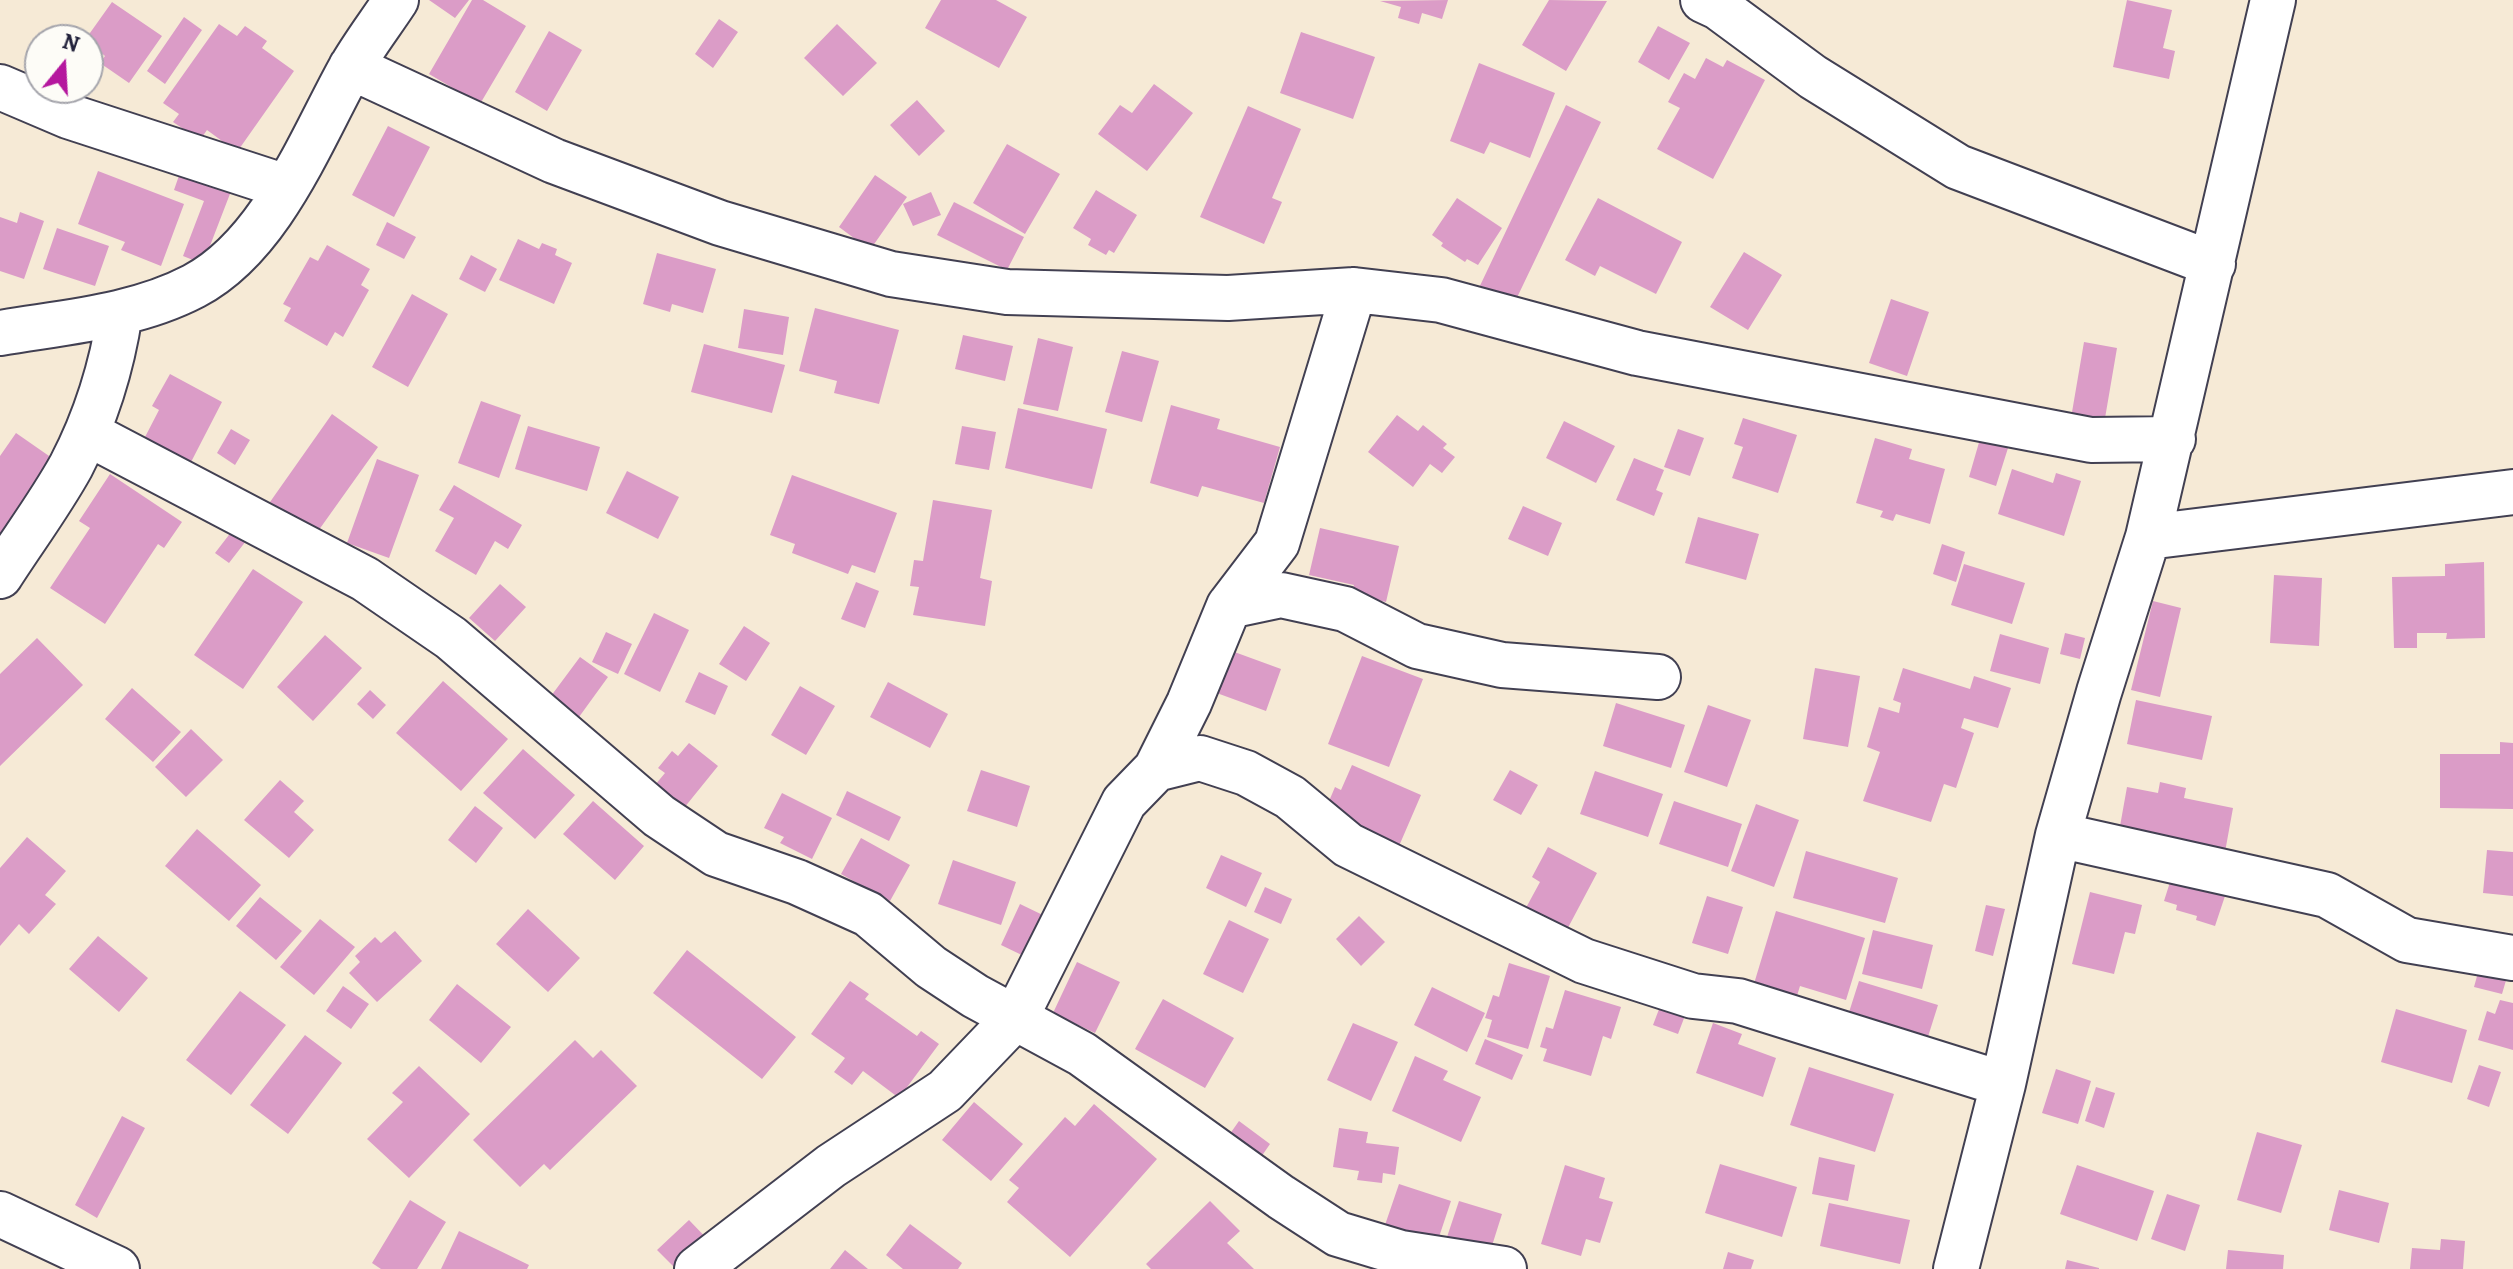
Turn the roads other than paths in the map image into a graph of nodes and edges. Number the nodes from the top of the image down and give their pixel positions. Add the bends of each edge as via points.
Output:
1 (396, 0) edge
2 (1703, 0) edge
3 (2273, 0) edge
4 (351, 67) junction
5 (0, 87) edge
6 (286, 187) junction
7 (2213, 264) junction
8 (1354, 290) junction
9 (120, 313) junction
10 (0, 333) edge
11 (87, 433) junction
12 (2173, 439) junction
13 (2513, 492) edge
14 (2148, 537) junction
15 (0, 576) edge
16 (1229, 606) junction
17 (1658, 677) dead end
18 (1156, 769) junction
19 (2058, 835) junction
20 (2513, 958) edge
21 (1016, 1017) junction
22 (2003, 1084) junction
23 (0, 1214) edge
24 (1347, 1252) edge
25 (117, 1269) edge
26 (697, 1269) edge
27 (1504, 1269) edge
28 (1956, 1269) edge

1 - 4 street
2 - 7 street via 1813,77 1958,167
3 - 7 street
4 - 6 street
4 - 8 street via 554,161 720,223 891,274 1007,292 1228,298
5 - 6 street via 68,116
6 - 9 street via 259,229 229,260 197,284
7 - 12 street
8 - 12 street via 1441,300 1637,353 2091,440
8 - 16 street via 1277,543
9 - 10 street
9 - 11 street via 114,355
11 - 15 street
11 - 21 street via 365,579 451,638 659,816 716,854 868,914 931,967
12 - 14 street
13 - 14 street
14 - 19 street
16 - 17 street via 1281,595 1345,609 1417,646 1460,656 1502,665
16 - 18 street
18 - 21 street via 1124,802
18 - 22 street via 1200,758 1246,773 1290,797 1348,845 1584,961 1693,996 1738,1001
19 - 20 street via 2327,895 2407,940
19 - 22 street
21 - 24 street via 1082,1054 1281,1197
21 - 26 street via 945,1091 831,1166
22 - 28 street
23 - 25 street
24 - 27 street via 1401,1253

